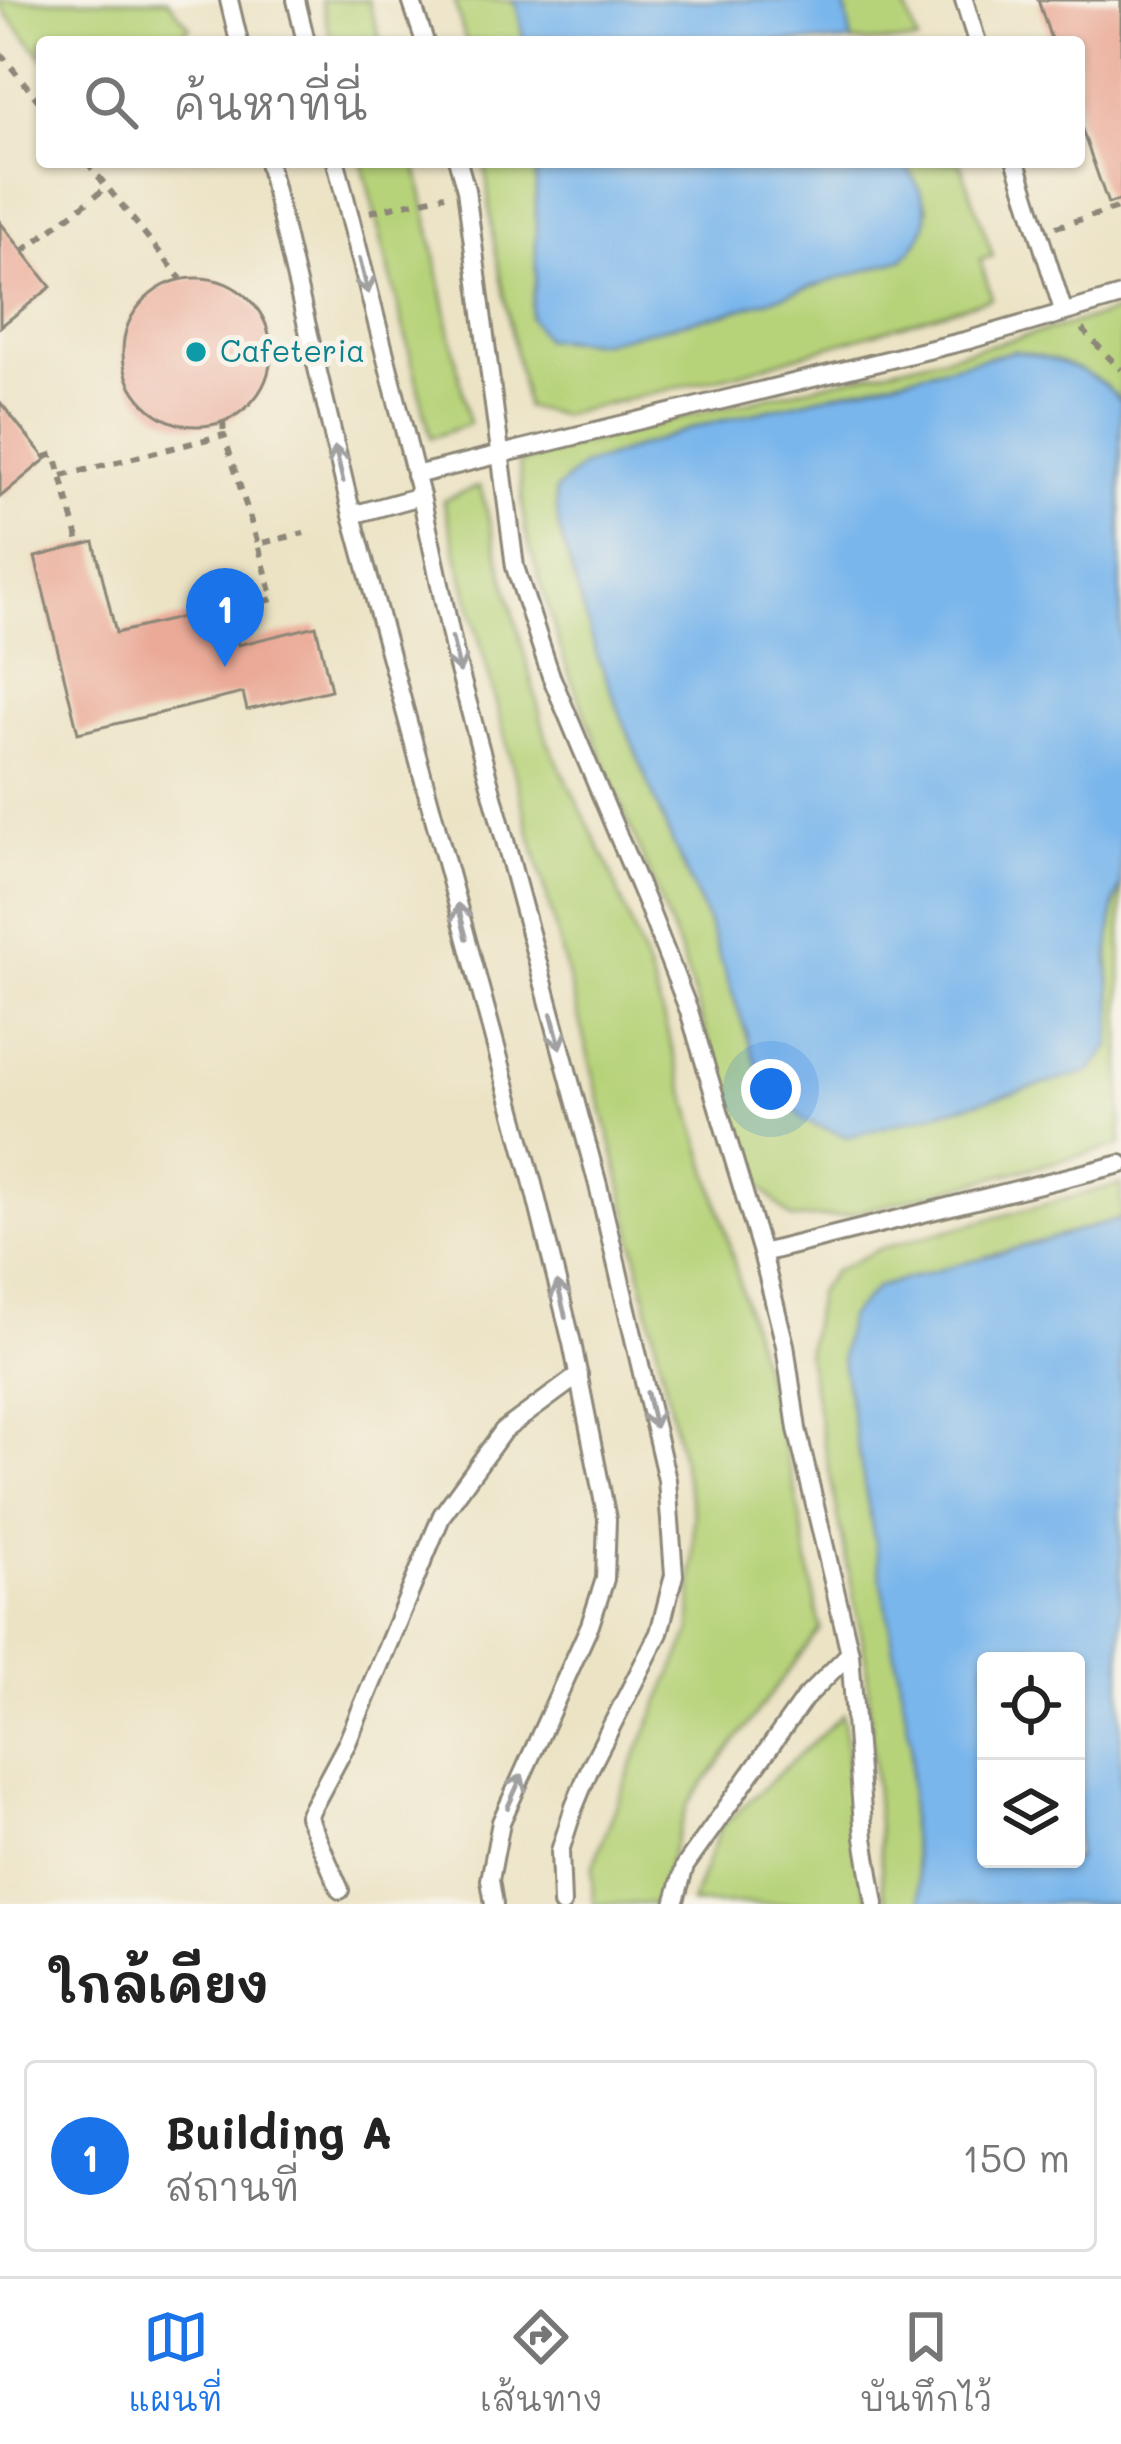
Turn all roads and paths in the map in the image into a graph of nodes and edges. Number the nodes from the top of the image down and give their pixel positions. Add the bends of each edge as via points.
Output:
1 (230, 0) edge
2 (296, 0) edge
3 (411, 0) edge
4 (964, 0) edge
5 (238, 36) edge
6 (305, 36) edge
7 (423, 36) edge
8 (975, 36) edge
9 (0, 53) edge
10 (36, 98) edge
11 (92, 168) edge
12 (269, 168) edge
13 (338, 168) edge
14 (460, 168) edge
15 (1018, 168) edge
16 (107, 187) junction
17 (466, 190) junction
18 (1121, 207) edge
19 (350, 217) junction
20 (1039, 233) junction
21 (23, 250) dead end
22 (181, 279) dead end
23 (1121, 296) edge
24 (1064, 310) junction
25 (1121, 370) edge
26 (223, 422) dead end
27 (224, 435) junction
28 (501, 452) junction
29 (45, 457) dead end
30 (415, 475) junction
31 (62, 476) junction
32 (421, 496) junction
33 (352, 515) junction
34 (304, 533) dead end
35 (258, 544) junction
36 (80, 546) dead end
37 (230, 610) dead end
38 (1121, 1164) edge
39 (762, 1253) junction
40 (578, 1375) junction
41 (850, 1653) junction
42 (340, 1890) dead end
43 (494, 1904) edge
44 (562, 1904) edge
45 (674, 1904) edge
46 (875, 1904) edge

1 - 5 lane
2 - 6 lane
3 - 7 lane
4 - 8 lane
9 - 10 path
11 - 16 path
33 -> 12 lane
13 - 19 lane
14 - 17 lane
15 - 20 lane
16 - 21 path
16 - 22 path
17 - 19 path
17 - 28 lane
18 - 20 path
19 -> 30 lane
20 - 24 lane
23 - 24 lane
24 - 25 path
24 - 28 lane
26 - 27 path
27 - 31 path
27 - 35 path
28 - 30 lane
28 - 39 lane via 514,567 689,1011
29 - 31 path via 56,454
30 - 32 lane
31 - 36 path
32 - 33 lane
32 -> 44 lane via 667,1480 674,1575 659,1633 574,1807 560,1851
40 -> 33 lane
34 - 35 path
35 - 37 path via 273,598
38 - 39 lane
39 - 41 lane
40 - 42 lane via 503,1432 442,1515 308,1816
43 -> 40 lane via 490,1880 501,1822 605,1579 607,1519
41 - 45 lane via 804,1699 685,1867
41 - 46 lane

